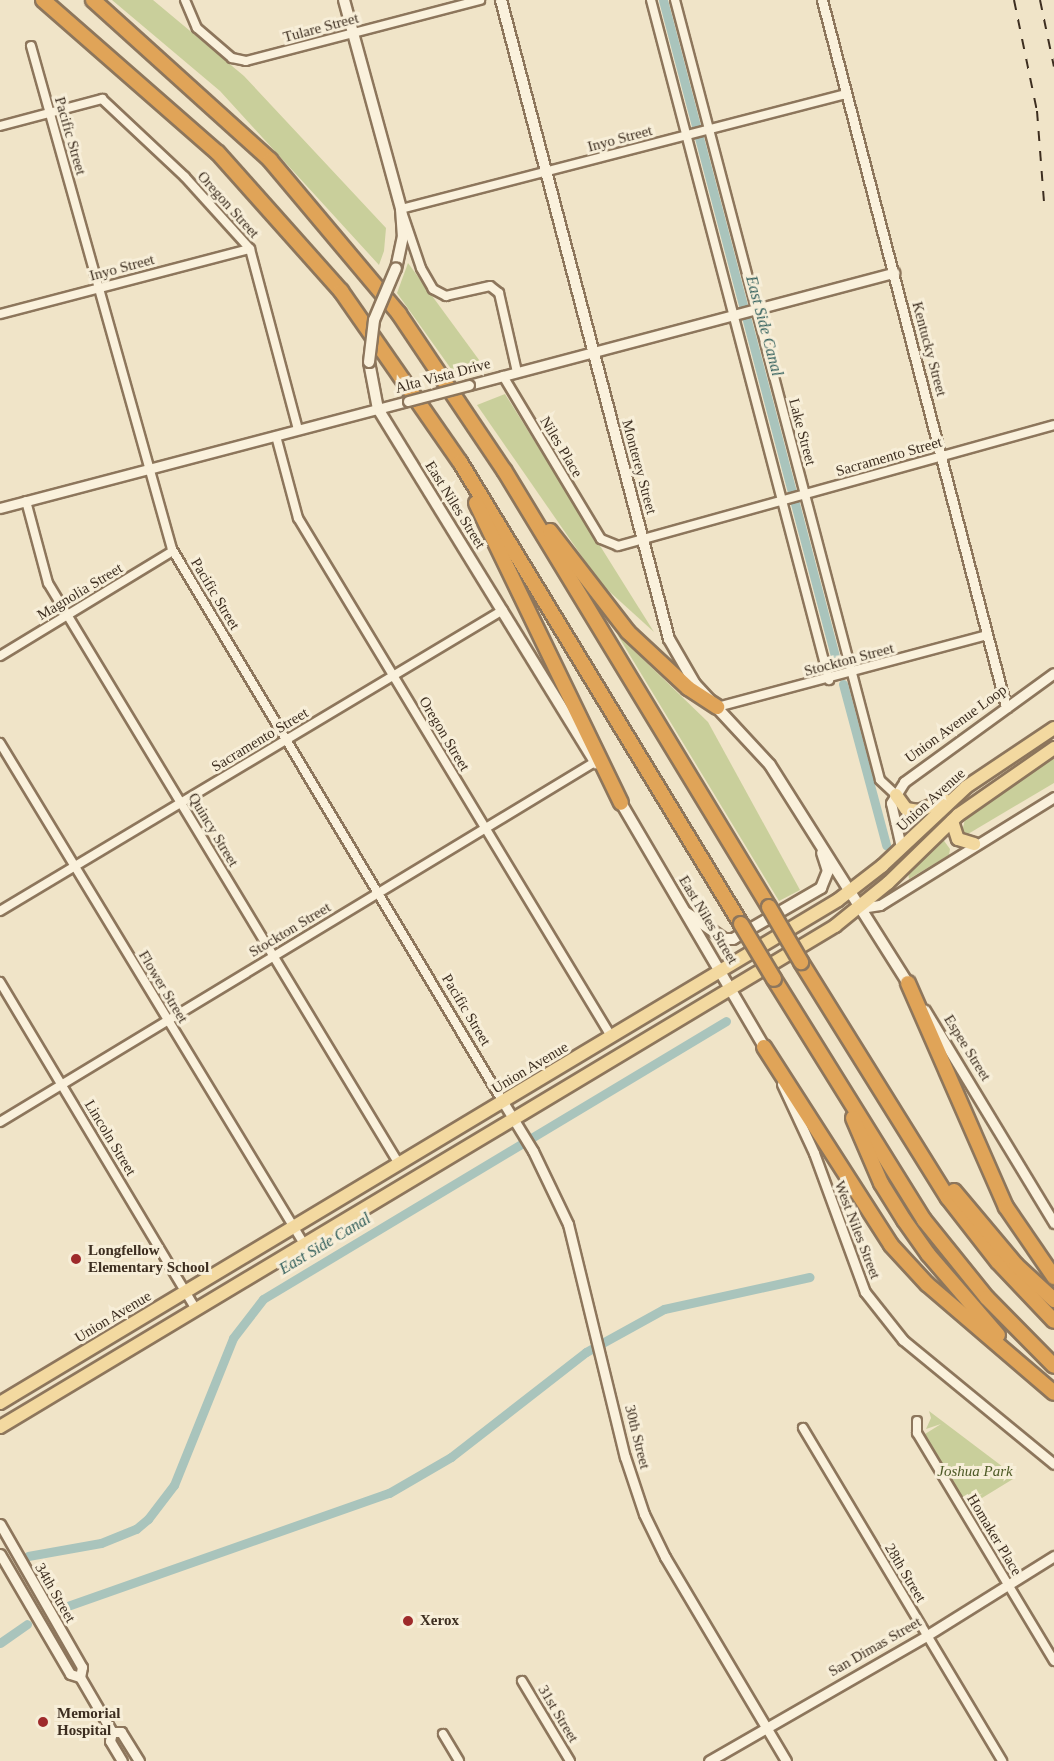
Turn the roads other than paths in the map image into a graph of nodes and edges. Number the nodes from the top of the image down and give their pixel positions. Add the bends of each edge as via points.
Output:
1 (44, 0) edge
2 (93, 0) edge
3 (185, 0) edge
4 (344, 0) edge
5 (480, 0) edge
6 (501, 0) edge
7 (651, 0) edge
8 (675, 0) edge
9 (822, 0) edge
10 (353, 33) junction
11 (31, 46) dead end
12 (846, 94) junction
13 (49, 113) junction
14 (0, 126) edge
15 (708, 130) junction
16 (686, 135) junction
17 (546, 172) junction
18 (401, 209) junction
19 (250, 249) junction
20 (894, 273) junction
21 (99, 288) junction
22 (756, 310) junction
23 (0, 314) edge
24 (733, 316) junction
25 (593, 352) junction
26 (517, 372) junction
27 (503, 376) junction
28 (378, 409) junction
29 (1054, 425) edge
30 (298, 430) junction
31 (276, 436) junction
32 (941, 456) junction
33 (460, 462) junction
34 (150, 469) junction
35 (504, 470) junction
36 (803, 495) junction
37 (26, 501) junction
38 (783, 501) junction
39 (0, 507) edge
40 (597, 532) joint
41 (643, 540) junction
42 (173, 551) junction
43 (502, 610) junction
44 (67, 615) junction
45 (988, 635) junction
46 (0, 656) edge
47 (1054, 673) edge
48 (851, 674) junction
49 (393, 675) junction
50 (829, 680) junction
51 (717, 707) junction
52 (1005, 707) junction
53 (1054, 728) edge
54 (287, 739) junction
55 (0, 743) edge
56 (1054, 748) edge
57 (595, 762) junction
58 (896, 795) junction
59 (955, 796) junction
60 (1054, 797) edge
61 (181, 803) junction
62 (621, 803) junction
63 (952, 821) junction
64 (486, 828) junction
65 (813, 830) junction
66 (974, 844) junction
67 (901, 847) junction
68 (75, 867) junction
69 (851, 891) junction
70 (380, 892) junction
71 (861, 908) junction
72 (685, 911) junction
73 (0, 912) edge
74 (274, 956) junction
75 (725, 980) junction
76 (0, 982) edge
77 (908, 984) junction
78 (168, 1021) junction
79 (612, 1036) junction
80 (764, 1047) junction
81 (62, 1085) junction
82 (845, 1096) junction
83 (503, 1102) junction
84 (513, 1118) junction
85 (0, 1122) edge
86 (915, 1145) junction
87 (399, 1164) junction
88 (1054, 1223) edge
89 (293, 1227) junction
90 (304, 1244) junction
91 (1054, 1277) edge
92 (186, 1291) junction
93 (1054, 1300) edge
94 (196, 1309) junction
95 (1054, 1321) edge
96 (1054, 1366) edge
97 (1033, 1375) junction
98 (1054, 1393) edge
99 (0, 1402) edge
100 (917, 1421) dead end
101 (0, 1427) edge
102 (804, 1428) dead end
103 (1054, 1464) edge
104 (0, 1524) edge
105 (0, 1554) edge
106 (1054, 1556) edge
107 (1008, 1584) junction
108 (926, 1636) junction
109 (1054, 1661) edge
110 (80, 1677) junction
111 (522, 1681) dead end
112 (766, 1727) junction
113 (112, 1732) junction
114 (443, 1734) dead end
115 (122, 1761) edge
116 (139, 1761) edge
117 (459, 1761) edge
118 (570, 1761) edge
119 (709, 1761) edge
120 (786, 1761) edge
121 (1002, 1761) edge

1 - 33 highway via 176,114 258,196 348,300
2 - 35 highway via 220,111 313,208 399,314
3 - 10 street, Tulare Street via 197,28 239,61
4 - 10 main road, East Niles Street
5 - 10 street, Tulare Street
6 - 17 main road, Monterey Street
7 - 16 street
8 - 15 street, Lake Street
9 - 12 street, Kentucky Street
10 - 18 main road, East Niles Street
11 - 13 street, Pacific Street
12 - 15 street, Inyo Street
12 - 20 street, Kentucky Street
13 - 14 street
13 - 19 street, Oregon Street via 102,99 185,177
13 - 21 street, Pacific Street
15 - 16 street, Inyo Street
15 - 22 street, Lake Street
16 - 17 street, Inyo Street
16 - 24 street
17 - 18 street, Inyo Street
17 - 25 main road, Monterey Street
18 - 26 street via 421,268 434,290 446,296 490,286 499,293
18 - 28 main road, East Niles Street, bridge via 403,236 396,268 374,320 369,362
19 - 21 street, Inyo Street
19 - 30 street, Oregon Street
20 - 22 street, Alta Vista Drive
20 - 32 street, Kentucky Street
21 - 23 street, Inyo Street
21 - 34 street, Pacific Street
22 - 24 street, Alta Vista Drive
22 - 36 street, Lake Street
24 - 25 street, Alta Vista Drive
24 - 38 street
25 - 26 street, Alta Vista Drive
25 - 41 main road, Monterey Street
26 - 27 street, Alta Vista Drive
27 - 28 street, Alta Vista Drive, bridge
27 - 40 street, Niles Place
28 - 30 street, Alta Vista Drive
28 - 43 main road, East Niles Street
29 - 32 street, Sacramento Street
30 - 31 street, Alta Vista Drive
31 - 34 street, Alta Vista Drive
31 - 49 street, Oregon Street via 298,518
32 - 36 street, Sacramento Street
32 - 45 street, Kentucky Street
33 - 62 highway via 464,479
33 - 82 highway, bridge
34 - 37 street, Alta Vista Drive
34 - 42 street, Pacific Street
35 - 51 highway via 628,633 688,688
35 - 86 highway, bridge
36 - 38 street, Sacramento Street
36 - 48 street, Lake Street
37 - 39 street, Alta Vista Drive
37 - 44 street, Quincy Street via 48,583
38 - 41 street, Sacramento Street
38 - 50 street
40 - 41 street, Sacramento Street via 612,546
41 - 51 main road, Monterey Street via 676,654
42 - 44 street, Magnolia Street
42 - 54 street, Pacific Street
43 - 49 street, Sacramento Street
43 - 57 main road, East Niles Street
44 - 46 street, Magnolia Street
44 - 61 street, Quincy Street
45 - 48 street, Stockton Street
45 - 52 street, Kentucky Street
47 - 52 street, Union Avenue Loop
48 - 50 street, Stockton Street
48 - 58 street, Lake Street via 880,780
49 - 54 street, Sacramento Street
49 - 64 street, Oregon Street
50 - 51 street, Stockton Street
51 - 65 main road, Monterey Street via 770,765
52 - 58 street, Union Avenue Loop via 920,767
53 - 59 main road, Union Avenue
54 - 61 street, Sacramento Street
54 - 70 street, Pacific Street
55 - 68 street, Flower Street
56 - 63 main road, Union Avenue
57 - 62 main road, East Niles Street
57 - 64 street, Stockton Street
58 - 59 main road via 906,809 919,811
58 - 67 street via 891,803
59 - 67 main road, Union Avenue
60 - 66 street
61 - 68 street, Sacramento Street
61 - 74 street, Quincy Street
62 - 72 main road, East Niles Street
63 - 66 main road via 958,839
63 - 71 main road, Union Avenue
64 - 70 street, Stockton Street
64 - 79 street, Oregon Street
65 - 69 main road, Monterey Street
65 - 72 main road via 828,871 821,888 733,939 724,939
66 - 71 street, Union Avenue via 960,857 880,905
67 - 69 main road, Union Avenue
68 - 73 street, Sacramento Street
68 - 78 street, Flower Street
69 - 71 main road, Espee Street
69 - 75 main road, Union Avenue
70 - 74 street, Stockton Street
70 - 83 street, Pacific Street
71 - 75 main road, Union Avenue
71 - 77 main road, Espee Street
72 - 75 main road, East Niles Street
74 - 78 street, Stockton Street
74 - 87 street, Quincy Street
75 - 79 main road, Union Avenue
75 - 80 main road, West Niles Street
75 - 84 main road, Union Avenue
76 - 81 street, Lincoln Street
77 - 88 street, Espee Street
77 - 91 highway via 1006,1207
78 - 81 street, Stockton Street
78 - 89 street, Flower Street
79 - 83 main road, Union Avenue
80 - 97 highway via 891,1245 927,1284
80 - 103 street, West Niles Street via 814,1153 865,1292 903,1340
81 - 85 street, Stockton Street
81 - 92 street, Lincoln Street
82 - 96 highway via 952,1256
82 - 97 highway via 859,1139 910,1228 957,1290
83 - 84 street, 30th Street
83 - 87 main road, Union Avenue
84 - 90 main road, Union Avenue
84 - 112 street, 30th Street via 568,1224 625,1457 644,1514 665,1557
86 - 93 highway via 1016,1265
86 - 95 highway via 985,1246
87 - 89 main road, Union Avenue
89 - 90 street, Flower Street
89 - 92 main road, Union Avenue
90 - 94 main road, Union Avenue
92 - 94 street, Lincoln Street
92 - 99 main road, Union Avenue
94 - 101 main road, Union Avenue
97 - 98 highway
100 - 107 street, Homaker Place via 917,1433
102 - 108 street, 28th Street
104 - 110 street, 34th Street via 82,1667
105 - 110 street, 34th Street via 70,1674
106 - 107 street, San Dimas Street
107 - 108 street, San Dimas Street
107 - 109 street, Homaker Place
108 - 112 street, San Dimas Street
108 - 121 street, 28th Street
110 - 113 street, 34th Street
111 - 118 street, 31st Street
112 - 119 street, San Dimas Street
112 - 120 street, 30th Street
113 - 115 street, 34th Street via 110,1741
113 - 116 street, 34th Street via 121,1732
114 - 117 street

